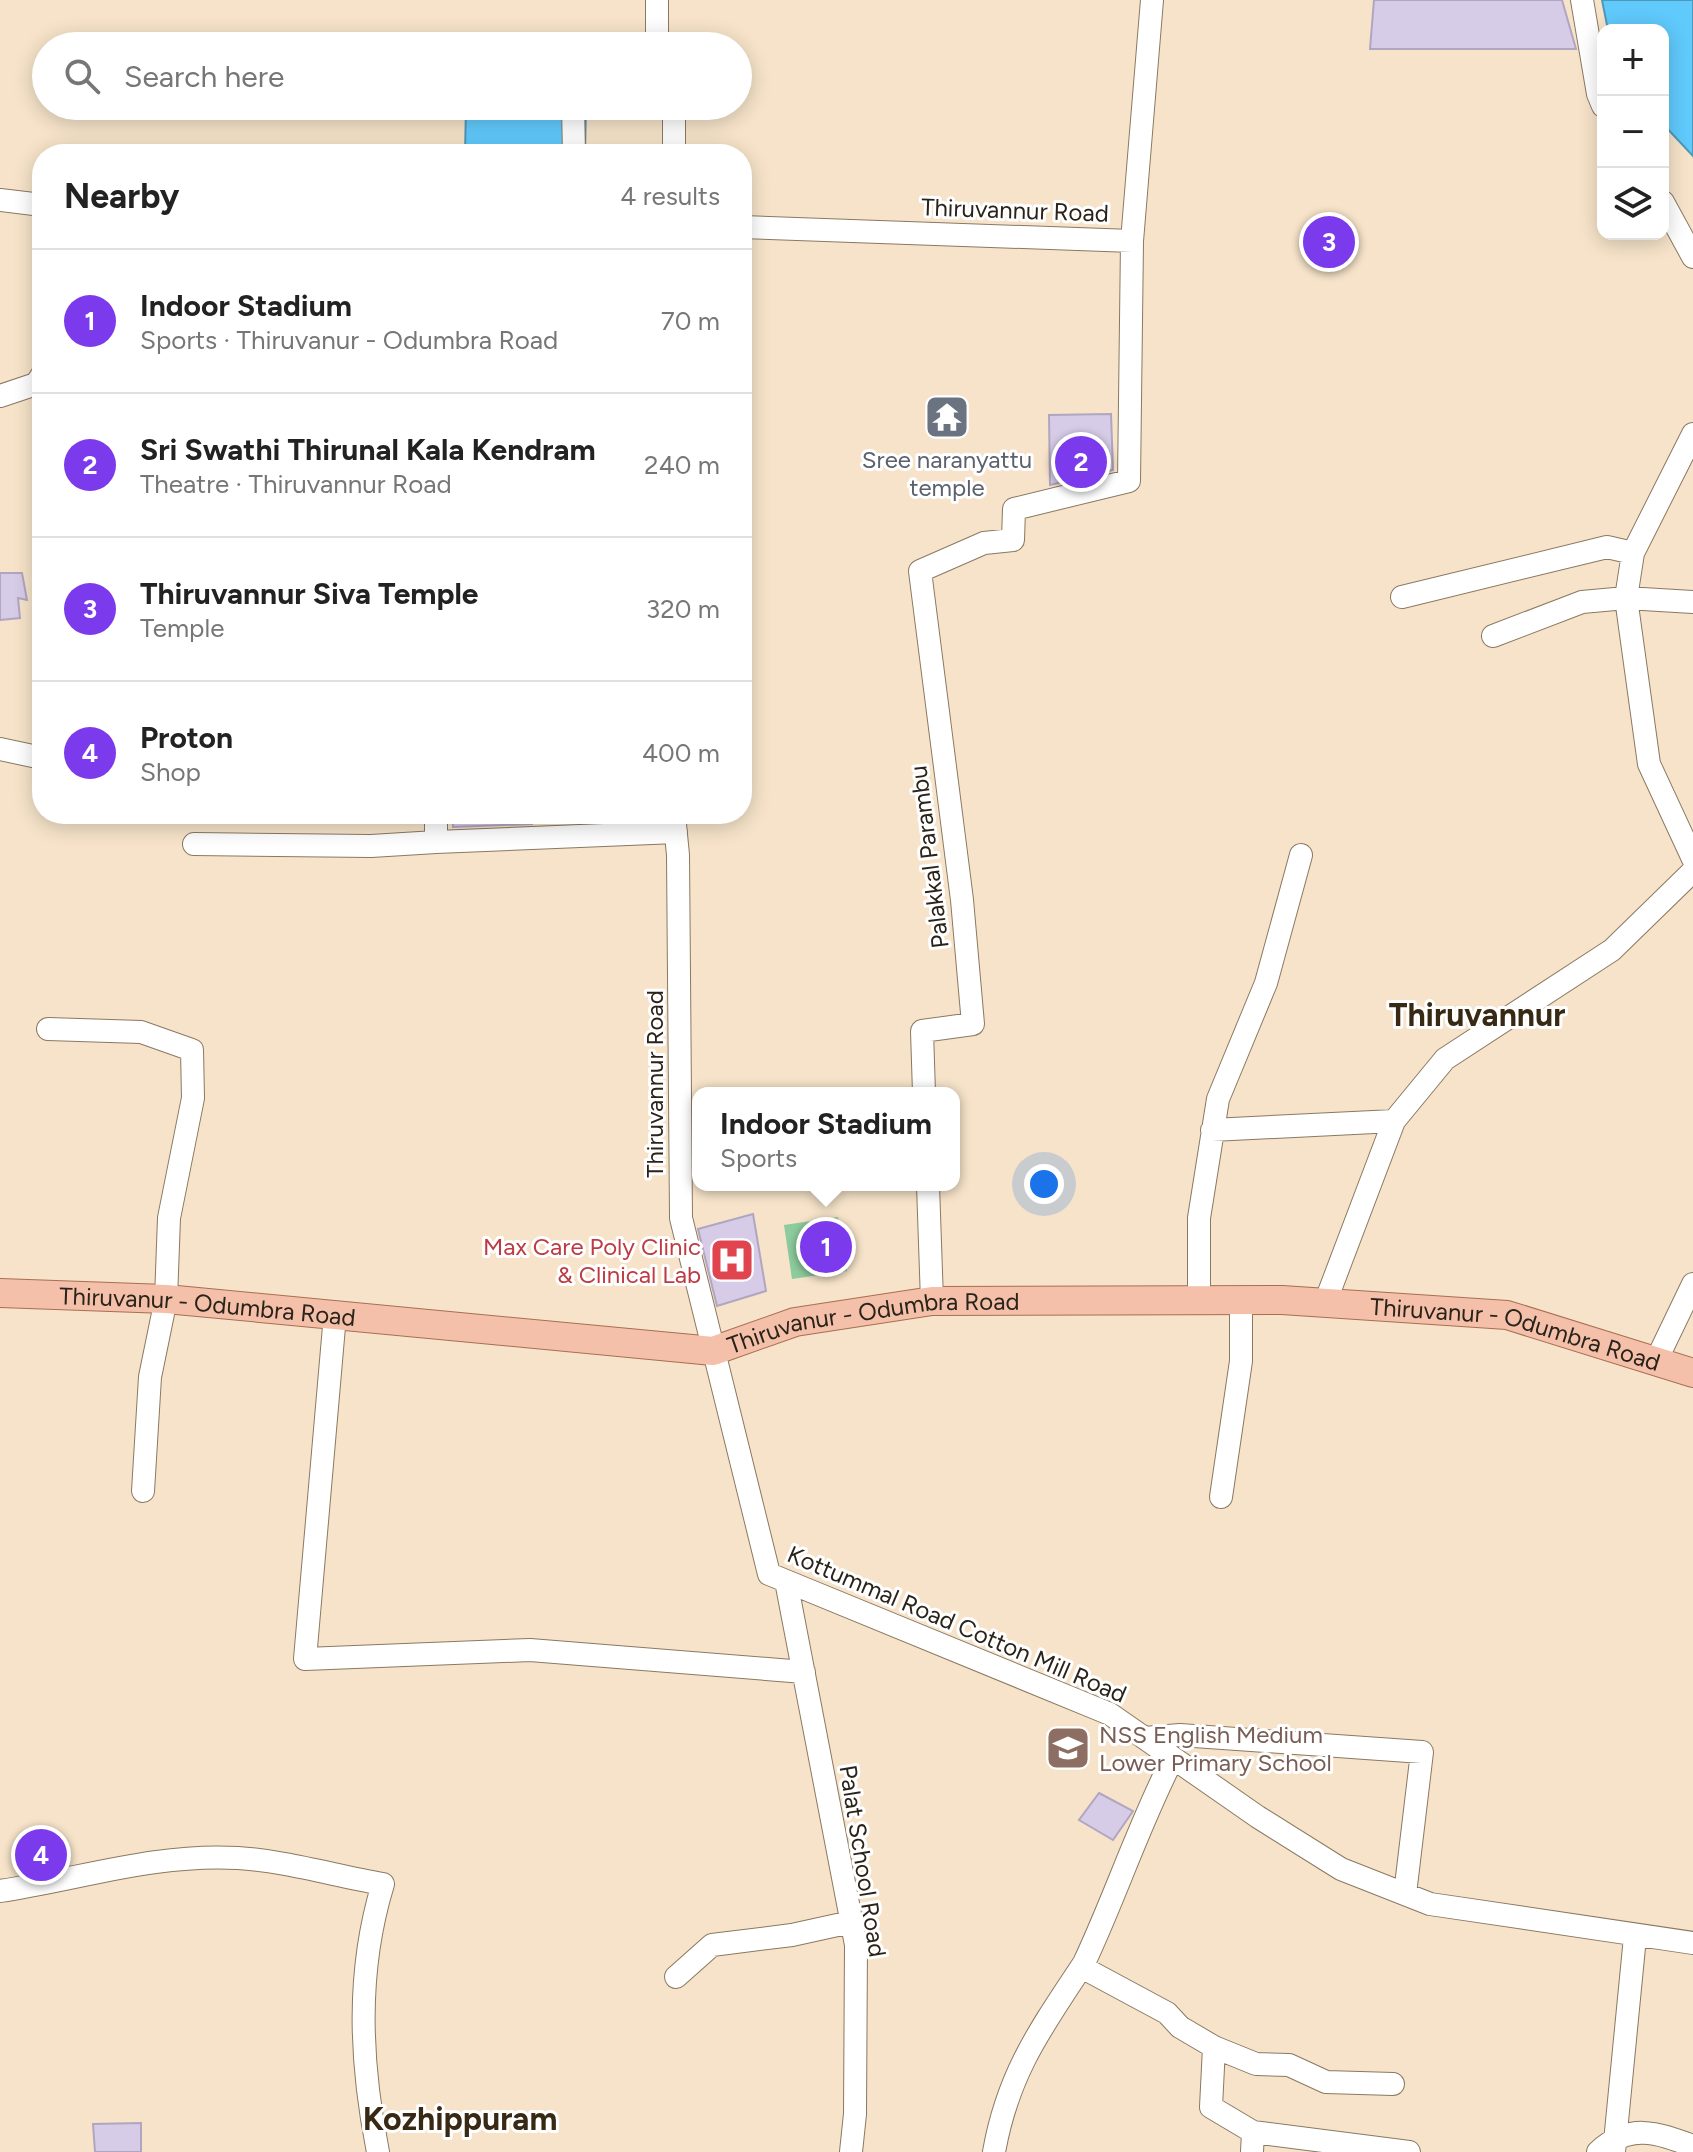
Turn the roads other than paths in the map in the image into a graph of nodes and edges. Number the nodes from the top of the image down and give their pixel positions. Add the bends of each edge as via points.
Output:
1 (657, 0) edge
2 (1152, 0) edge
3 (1582, 0) edge
4 (657, 32) edge
5 (1599, 96) edge
6 (573, 120) edge
7 (674, 120) edge
8 (574, 144) edge
9 (674, 144) edge
10 (0, 200) edge
11 (32, 204) edge
12 (1669, 213) edge
13 (752, 227) edge
14 (1132, 241) junction
15 (1693, 257) edge
16 (32, 385) edge
17 (0, 396) edge
18 (1693, 434) edge
19 (1633, 553) junction
20 (920, 571) joint
21 (1402, 597) dead end
22 (1626, 598) junction
23 (1693, 602) edge
24 (1493, 636) dead end
25 (0, 749) edge
26 (32, 756) edge
27 (436, 824) edge
28 (662, 824) edge
29 (675, 824) edge
30 (436, 842) junction
31 (194, 844) dead end
32 (1301, 855) dead end
33 (1693, 859) edge
34 (1693, 871) edge
35 (48, 1029) dead end
36 (924, 1087) edge
37 (1394, 1121) junction
38 (1212, 1130) junction
39 (928, 1191) edge
40 (1693, 1284) edge
41 (0, 1293) edge
42 (166, 1299) junction
43 (932, 1301) junction
44 (1241, 1301) junction
45 (1199, 1302) junction
46 (1325, 1303) junction
47 (335, 1315) junction
48 (713, 1351) junction
49 (1656, 1361) junction
50 (1693, 1373) edge
51 (143, 1491) dead end
52 (1221, 1497) dead end
53 (786, 1581) junction
54 (804, 1672) junction
55 (1145, 1738) junction
56 (1173, 1758) junction
57 (0, 1891) edge
58 (1405, 1894) junction
59 (851, 1922) junction
60 (1635, 1937) junction
61 (1693, 1943) edge
62 (1084, 1963) junction
63 (676, 1977) dead end
64 (1214, 2047) junction
65 (1393, 2084) dead end
66 (1253, 2142) edge
67 (1615, 2144) edge
68 (1693, 2146) edge
69 (378, 2152) edge
70 (851, 2152) edge
71 (994, 2152) edge
72 (1409, 2152) edge
73 (1598, 2152) edge

1 - 4 street
2 - 14 street
3 - 5 street
6 - 8 street
7 - 9 street
10 - 11 street
12 - 15 street
13 - 14 street, Thiruvannur Road
14 - 20 street, Thiruvannur Road via 1129,481 1014,509 1013,540 984,543
16 - 17 street
18 - 19 street
19 - 21 street via 1607,547
19 - 22 street
20 - 36 street, Palakkal Parambu via 973,1024 922,1031
22 - 23 street
22 - 24 street via 1582,602
22 - 33 street via 1649,764
25 - 26 street
27 - 30 street
28 - 30 street
29 - 48 street, Thiruvannur Road via 681,1218
30 - 31 street
32 - 38 street via 1270,969 1218,1099
34 - 37 street via 1612,950 1445,1059
35 - 42 street via 141,1032 192,1050 193,1098 169,1218
37 - 38 street
37 - 46 street
38 - 45 street via 1199,1218
39 - 43 street
40 - 49 street
41 - 42 main road, Thiruvanur - Odumbra Road
42 - 47 main road, Thiruvanur - Odumbra Road
42 - 51 street via 150,1377
43 - 45 main road, Thiruvanur - Odumbra Road
43 - 48 main road, Thiruvanur - Odumbra Road via 795,1322
44 - 45 main road, Thiruvanur - Odumbra Road
44 - 46 main road, Thiruvanur - Odumbra Road
44 - 52 street via 1241,1361
46 - 49 main road, Thiruvanur - Odumbra Road via 1507,1315
47 - 48 main road, Thiruvanur - Odumbra Road
47 - 54 street via 305,1659 530,1650
48 - 53 street, Kottummal Road Cotton Mill Road via 769,1574
49 - 50 main road, Thiruvanur - Odumbra Road
53 - 54 street, Palat School Road
53 - 55 street, Kottummal Road Cotton Mill Road via 1110,1714
54 - 59 street, Palat School Road
55 - 56 street, Kottummal Road Cotton Mill Road
55 - 58 street via 1180,1735 1422,1752
56 - 58 street, Kottummal Road Cotton Mill Road via 1341,1869
56 - 62 street
57 - 69 street via 193,1858 239,1858 383,1884 364,1978 363,2045
58 - 60 street, Kottummal Road Cotton Mill Road via 1430,1904
59 - 63 street via 712,1945
59 - 70 street, Palat School Road via 856,1976
60 - 61 street, Kottummal Road Cotton Mill Road
60 - 67 street
62 - 64 street via 1087,1970 1167,2013
62 - 71 street via 1026,2050 1002,2109
64 - 65 street via 1256,2064 1289,2065 1326,2082
64 - 66 street via 1211,2107
66 - 72 street
67 - 68 street via 1657,2133
67 - 73 street

